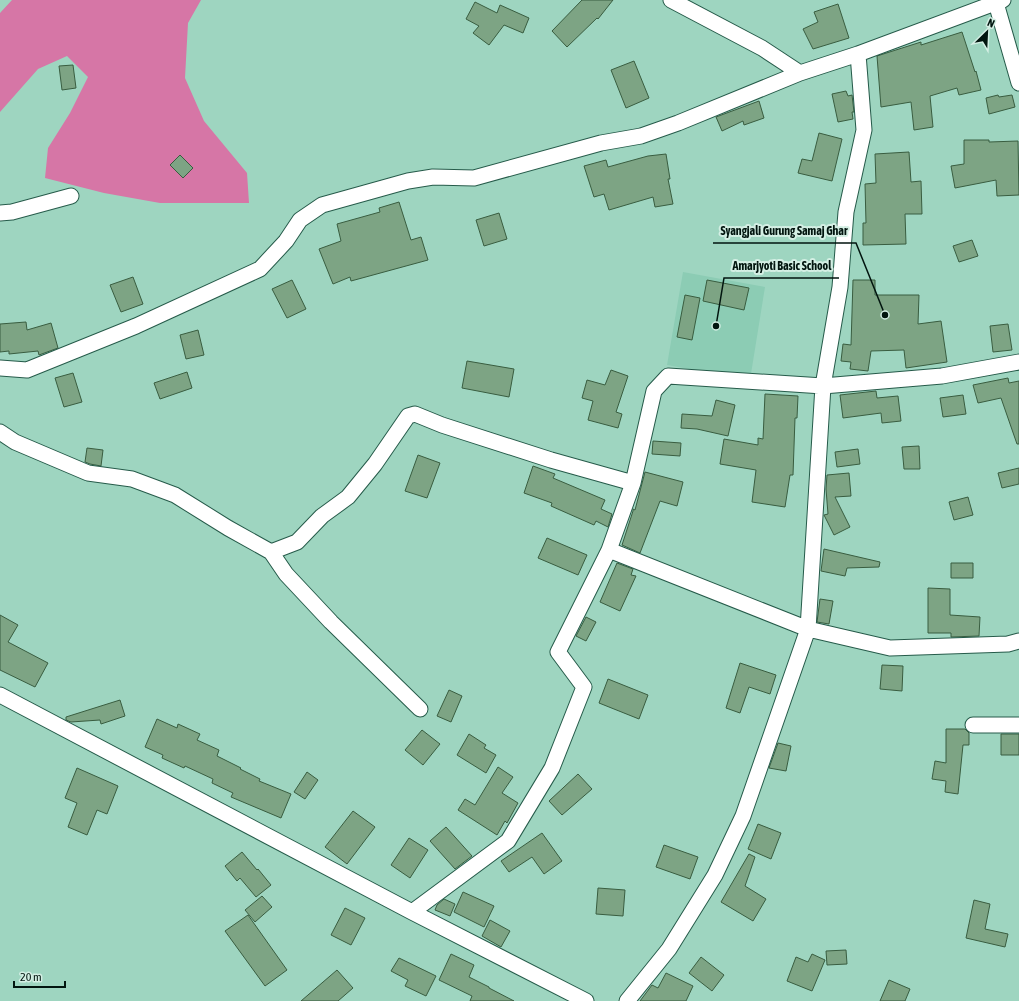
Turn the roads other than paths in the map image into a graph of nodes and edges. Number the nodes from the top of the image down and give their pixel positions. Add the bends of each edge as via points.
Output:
1 (671, 0) edge
2 (999, 2) edge
3 (858, 54) junction
4 (800, 73) junction
5 (1019, 83) edge
6 (71, 196) dead end
7 (0, 213) edge
8 (1019, 362) edge
9 (0, 368) edge
10 (823, 386) junction
11 (0, 432) edge
12 (633, 483) junction
13 (609, 550) junction
14 (271, 552) junction
15 (808, 630) junction
16 (1019, 641) edge
17 (0, 695) edge
18 (420, 709) dead end
19 (973, 725) dead end
20 (1019, 725) edge
21 (412, 912) junction
22 (586, 1001) edge
23 (628, 1001) edge

1 - 4 street via 762,48
2 - 3 street
2 - 5 street
3 - 4 street
3 - 10 street via 864,130 846,212 840,287
4 - 9 street via 641,136 601,143 474,178 433,177 414,180 322,205 300,220 286,241 260,268 136,326 27,370
6 - 7 street
8 - 10 street via 942,376
10 - 12 street via 668,376 654,391
10 - 15 street
11 - 14 street via 15,442 88,473 132,479 176,495
12 - 13 street
12 - 14 street via 551,460 415,414 408,416 376,464 348,497 322,516 297,542
13 - 15 street
13 - 21 street via 558,652 584,687 552,768 508,841
14 - 18 street via 286,574 331,622
15 - 16 street via 890,648 1008,644
15 - 23 street via 742,816 715,874 669,949
17 - 21 street
19 - 20 street
21 - 22 street

